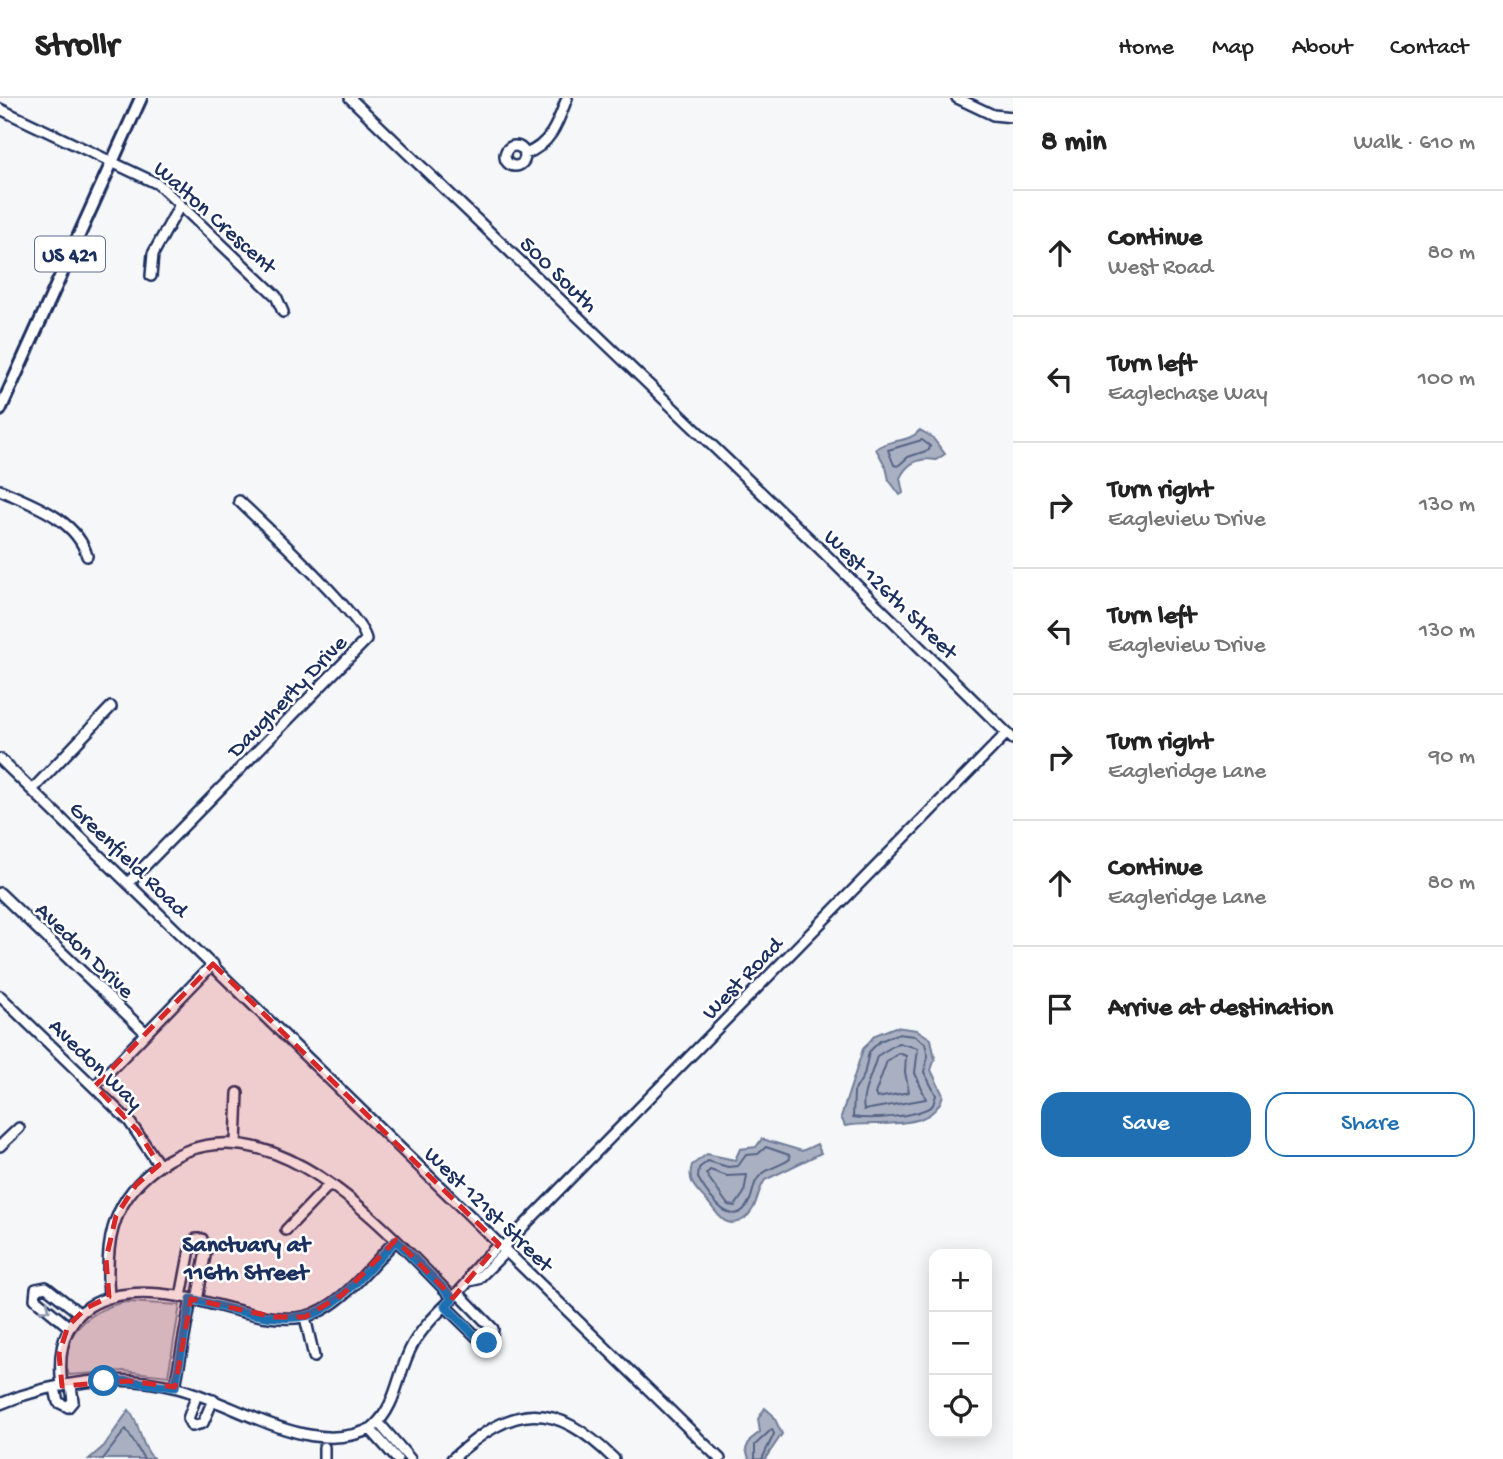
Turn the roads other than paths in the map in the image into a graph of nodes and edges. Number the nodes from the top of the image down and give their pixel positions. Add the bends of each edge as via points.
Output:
1 (141, 98) edge
2 (350, 98) edge
3 (567, 98) edge
4 (960, 99) edge
5 (0, 109) edge
6 (1013, 117) edge
7 (525, 154) dead end
8 (112, 160) junction
9 (180, 205) junction
10 (151, 276) dead end
11 (283, 312) dead end
12 (0, 410) edge
13 (743, 476) joint
14 (0, 490) edge
15 (239, 500) dead end
16 (87, 556) dead end
17 (111, 707) dead end
18 (1010, 736) edge
19 (0, 759) edge
20 (32, 790) junction
21 (128, 883) junction
22 (0, 893) edge
23 (213, 964) junction
24 (233, 984) joint
25 (0, 996) edge
26 (146, 1033) junction
27 (95, 1086) junction
28 (238, 1093) dead end
29 (19, 1128) dead end
30 (236, 1144) junction
31 (0, 1146) edge
32 (159, 1165) junction
33 (330, 1184) junction
34 (286, 1230) dead end
35 (396, 1240) junction
36 (503, 1247) junction
37 (456, 1295) junction
38 (109, 1296) junction
39 (190, 1299) junction
40 (445, 1306) junction
41 (79, 1314) junction
42 (305, 1317) junction
43 (68, 1326) junction
44 (314, 1357) dead end
45 (63, 1386) junction
46 (175, 1387) junction
47 (197, 1394) junction
48 (213, 1400) junction
49 (0, 1404) edge
50 (378, 1422) junction
51 (370, 1430) junction
52 (324, 1447) junction
53 (324, 1459) edge
54 (397, 1459) edge
55 (410, 1459) edge
56 (452, 1459) edge
57 (614, 1459) edge
58 (720, 1459) edge

1 - 8 main road, US 421
2 - 13 street, 500 South
3 - 7 street via 549,138
4 - 6 street via 993,115
5 - 8 street, Walton Crescent
8 - 9 street, Walton Crescent via 145,175
8 - 12 main road, US 421
9 - 10 street via 161,234
9 - 11 street, Walton Crescent via 276,296
13 - 18 street, West 126th Street
14 - 16 street via 60,520 82,542
15 - 21 street, Daugherty Drive via 321,581 363,630 366,640
17 - 20 street
18 - 36 street, West Road
19 - 20 street, Greenfield Road
20 - 21 street, Greenfield Road
21 - 23 street, Greenfield Road
22 - 26 street, Avedon Drive
23 - 24 street, Greenfield Road
23 - 26 street
24 - 36 street, West 121st Street
25 - 27 street, Avedon Way
26 - 27 street
27 - 32 street, Avedon Way via 138,1131
28 - 30 street
29 - 31 street
30 - 32 street via 196,1148
30 - 33 street via 277,1154
32 - 38 street via 136,1185 116,1216 106,1259
33 - 34 street
33 - 35 street
35 - 37 street
35 - 42 street via 342,1295
36 - 37 street, West Road via 471,1273
36 - 58 street, West 121st Street
37 - 40 street, West Road
37 - 40 street via 493,1329 491,1341 482,1342
38 - 39 street
38 - 41 street
39 - 39 street via 206,1250 202,1238 191,1244
39 - 42 street via 274,1317
39 - 46 street
40 - 50 street, West Road via 411,1347 395,1393
41 - 43 street
41 -> 43 street via 46,1287 36,1289 35,1299
42 - 44 street
43 - 45 street via 59,1354
45 - 46 street, West Road via 128,1381
45 - 49 street, West Road
46 - 47 street, West Road
47 - 48 street, West Road
47 - 48 street via 188,1419 196,1427 203,1423
48 - 52 street, West Road via 282,1438
50 - 51 street, West Road
50 - 55 street
51 - 52 street, West Road via 348,1442
51 - 54 street
52 - 53 street
56 - 57 street via 490,1427 526,1416 567,1422

